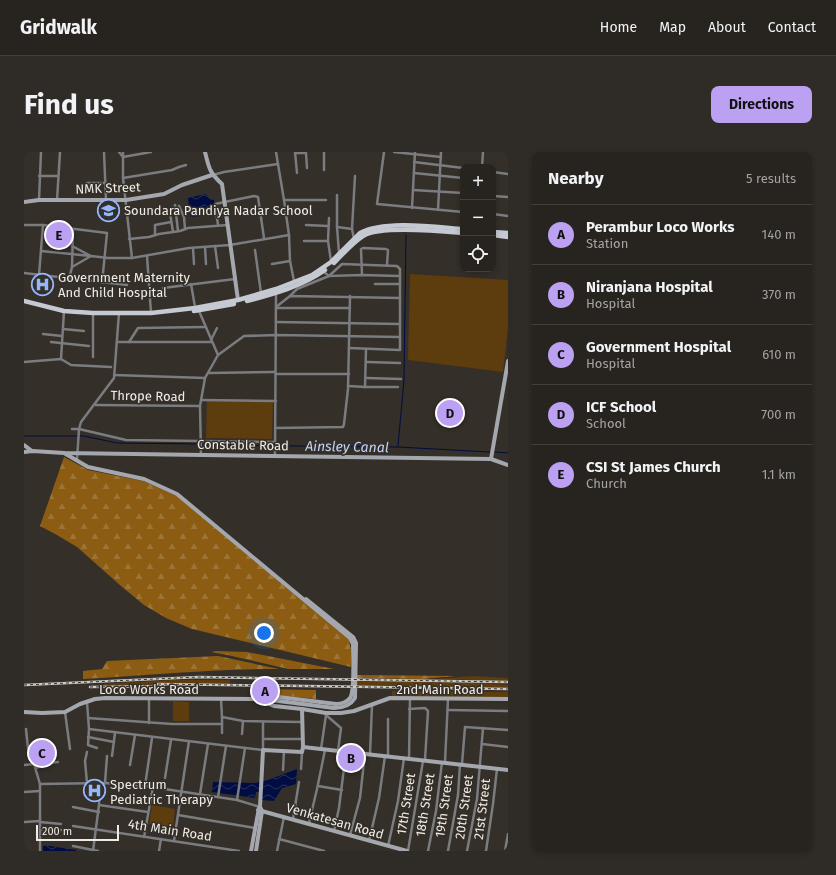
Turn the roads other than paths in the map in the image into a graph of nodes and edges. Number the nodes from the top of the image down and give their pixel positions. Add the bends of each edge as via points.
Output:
1 (41, 152) edge
2 (60, 152) edge
3 (104, 152) edge
4 (119, 152) edge
5 (123, 152) edge
6 (151, 152) edge
7 (205, 152) edge
8 (276, 152) edge
9 (324, 152) edge
10 (384, 152) edge
11 (394, 152) edge
12 (441, 152) edge
13 (483, 152) edge
14 (295, 153) edge
15 (415, 153) edge
16 (123, 157) junction
17 (441, 157) junction
18 (414, 162) junction
19 (278, 164) junction
20 (482, 164) edge
21 (186, 165) dead end
22 (440, 165) junction
23 (307, 168) dead end
24 (460, 168) edge
25 (324, 170) dead end
26 (496, 172) edge
27 (297, 173) dead end
28 (414, 173) junction
29 (508, 174) edge
30 (212, 175) junction
31 (440, 175) junction
32 (40, 176) junction
33 (58, 176) junction
34 (355, 176) dead end
35 (123, 178) junction
36 (460, 178) edge
37 (87, 183) dead end
38 (105, 183) junction
39 (413, 190) junction
40 (439, 192) junction
41 (460, 193) edge
42 (337, 195) dead end
43 (496, 196) edge
44 (508, 196) edge
45 (39, 200) junction
46 (57, 200) junction
47 (106, 200) junction
48 (126, 200) junction
49 (284, 200) junction
50 (326, 200) dead end
51 (24, 202) edge
52 (225, 202) junction
53 (175, 205) dead end
54 (179, 206) dead end
55 (412, 208) junction
56 (438, 210) junction
57 (460, 212) edge
58 (170, 213) dead end
59 (496, 214) edge
60 (508, 216) edge
61 (329, 218) dead end
62 (171, 222) junction
63 (24, 225) edge
64 (44, 225) junction
65 (218, 225) junction
66 (228, 225) junction
67 (306, 225) dead end
68 (328, 226) junction
69 (337, 227) junction
70 (73, 229) junction
71 (186, 229) junction
72 (352, 229) junction
73 (460, 229) edge
74 (178, 231) junction
75 (173, 232) junction
76 (496, 232) edge
77 (460, 233) edge
78 (508, 233) edge
79 (155, 235) junction
80 (289, 235) junction
81 (496, 236) edge
82 (508, 237) edge
83 (264, 238) junction
84 (129, 239) junction
85 (354, 239) junction
86 (304, 241) dead end
87 (328, 241) junction
88 (230, 245) junction
89 (72, 246) junction
90 (215, 246) junction
91 (205, 247) junction
92 (192, 248) junction
93 (41, 250) junction
94 (256, 250) dead end
95 (339, 253) junction
96 (72, 254) junction
97 (91, 256) junction
98 (147, 256) junction
99 (105, 258) junction
100 (132, 258) junction
101 (290, 261) junction
102 (331, 262) junction
103 (194, 264) dead end
104 (206, 264) dead end
105 (272, 264) dead end
106 (362, 265) junction
107 (387, 265) junction
108 (72, 267) junction
109 (218, 268) dead end
110 (323, 272) junction
111 (24, 273) edge
112 (38, 275) junction
113 (362, 275) junction
114 (328, 276) junction
115 (400, 276) junction
116 (69, 279) junction
117 (235, 279) junction
118 (294, 282) junction
119 (102, 283) junction
120 (191, 284) junction
121 (375, 284) dead end
122 (400, 284) junction
123 (127, 285) dead end
124 (163, 288) dead end
125 (276, 292) junction
126 (261, 293) junction
127 (290, 296) junction
128 (350, 296) junction
129 (400, 298) junction
130 (238, 300) junction
131 (24, 302) edge
132 (276, 308) junction
133 (350, 308) junction
134 (197, 309) junction
135 (64, 310) junction
136 (93, 312) junction
137 (119, 312) junction
138 (151, 314) junction
139 (276, 322) junction
140 (350, 322) junction
141 (400, 324) junction
142 (206, 327) junction
143 (217, 328) dead end
144 (63, 329) junction
145 (84, 331) dead end
146 (43, 334) dead end
147 (276, 335) junction
148 (62, 336) junction
149 (350, 336) junction
150 (400, 337) junction
151 (212, 341) junction
152 (51, 342) dead end
153 (117, 342) junction
154 (129, 342) junction
155 (61, 343) junction
156 (88, 346) dead end
157 (350, 348) junction
158 (366, 349) junction
159 (218, 355) junction
160 (93, 357) dead end
161 (61, 359) junction
162 (508, 361) edge
163 (24, 362) edge
164 (367, 362) junction
165 (400, 363) dead end
166 (111, 367) dead end
167 (208, 372) junction
168 (276, 373) junction
169 (348, 374) junction
170 (114, 375) junction
171 (205, 378) junction
172 (366, 378) junction
173 (401, 379) dead end
174 (348, 386) junction
175 (365, 386) junction
176 (398, 388) dead end
177 (201, 400) junction
178 (276, 401) junction
179 (95, 405) junction
180 (200, 406) junction
181 (275, 428) junction
182 (72, 429) dead end
183 (79, 429) junction
184 (201, 441) junction
185 (275, 444) junction
186 (24, 445) edge
187 (33, 451) junction
188 (24, 452) edge
189 (64, 453) junction
190 (78, 453) junction
191 (201, 455) junction
192 (275, 456) junction
193 (492, 459) junction
194 (77, 460) junction
195 (508, 465) edge
196 (340, 628) junction
197 (353, 697) junction
198 (149, 698) junction
199 (266, 698) junction
200 (410, 698) junction
201 (448, 698) junction
202 (221, 699) junction
203 (508, 699) edge
204 (87, 701) junction
205 (372, 705) junction
206 (302, 709) junction
207 (409, 709) junction
208 (448, 710) junction
209 (508, 710) edge
210 (24, 712) edge
211 (65, 712) junction
212 (326, 714) junction
213 (222, 717) junction
214 (88, 718) junction
215 (388, 719) dead end
216 (243, 721) junction
217 (263, 722) junction
218 (303, 722) junction
219 (149, 723) junction
220 (222, 724) junction
221 (484, 728) junction
222 (26, 729) dead end
223 (89, 729) junction
224 (508, 730) edge
225 (115, 733) junction
226 (222, 733) dead end
227 (242, 734) dead end
228 (135, 735) junction
229 (88, 737) junction
230 (152, 738) junction
231 (263, 739) junction
232 (303, 739) junction
233 (171, 740) junction
234 (189, 741) junction
235 (114, 742) junction
236 (208, 744) junction
237 (482, 744) junction
238 (226, 746) junction
239 (508, 747) edge
240 (45, 748) dead end
241 (70, 748) dead end
242 (98, 748) dead end
243 (245, 748) junction
244 (323, 749) junction
245 (263, 750) junction
246 (302, 750) junction
247 (284, 751) junction
248 (338, 751) junction
249 (346, 751) junction
250 (87, 752) dead end
251 (368, 753) junction
252 (107, 756) dead end
253 (112, 756) dead end
254 (386, 756) junction
255 (404, 758) junction
256 (409, 759) junction
257 (424, 760) junction
258 (58, 762) dead end
259 (444, 762) junction
260 (46, 763) junction
261 (34, 764) junction
262 (130, 764) dead end
263 (461, 764) junction
264 (24, 765) edge
265 (479, 766) junction
266 (36, 768) junction
267 (497, 769) junction
268 (283, 770) dead end
269 (301, 770) dead end
270 (508, 770) edge
271 (165, 778) dead end
272 (299, 782) dead end
273 (87, 783) junction
274 (100, 783) junction
275 (105, 783) junction
276 (40, 784) junction
277 (145, 786) junction
278 (318, 786) junction
279 (153, 787) junction
280 (342, 790) junction
281 (40, 791) junction
282 (24, 792) edge
283 (181, 792) junction
284 (200, 794) junction
285 (218, 797) junction
286 (237, 800) junction
287 (100, 804) junction
288 (72, 807) dead end
289 (260, 809) junction
290 (98, 812) junction
291 (148, 812) junction
292 (178, 815) junction
293 (284, 816) junction
294 (293, 819) junction
295 (24, 822) edge
296 (40, 822) junction
297 (61, 824) dead end
298 (308, 824) junction
299 (73, 826) dead end
300 (256, 828) junction
301 (40, 829) junction
302 (96, 829) junction
303 (61, 830) dead end
304 (334, 831) junction
305 (508, 834) edge
306 (350, 835) junction
307 (144, 837) junction
308 (161, 839) junction
309 (279, 839) junction
310 (174, 841) junction
311 (369, 841) junction
312 (73, 846) dead end
313 (388, 846) junction
314 (227, 850) edge
315 (40, 851) edge
316 (93, 851) edge
317 (98, 851) edge
318 (159, 851) edge
319 (239, 851) edge
320 (251, 851) edge
321 (256, 851) edge
322 (277, 851) edge
323 (324, 851) edge
324 (407, 851) edge
325 (428, 851) edge
326 (448, 851) edge
327 (467, 851) edge
328 (486, 851) edge
329 (505, 851) edge

1 - 32 street
2 - 33 street
3 - 38 street
4 - 16 street
5 - 16 street
6 - 16 street
7 - 30 street
8 - 19 street
9 - 25 street
10 - 55 street via 377,204
11 - 15 street
12 - 17 street
13 - 20 street
14 - 23 street via 306,153
14 - 27 street
15 - 17 street
15 - 18 street
16 - 35 street
17 - 22 street
18 - 22 street
18 - 28 street
19 - 30 street
19 - 49 street
21 - 35 street via 172,170
22 - 24 street
22 - 31 street
26 - 29 street
28 - 31 street
28 - 39 street
30 - 48 street, NMK Street via 164,194
30 - 52 street via 222,184
31 - 36 street
31 - 40 street
32 - 33 street
32 - 45 street
33 - 46 street
34 - 72 street
35 - 48 street
37 - 38 street
38 - 47 street
39 - 40 street
39 - 55 street
40 - 41 street
40 - 56 street
42 - 69 street
43 - 44 street
45 - 46 street, NMK Street
45 - 51 street, NMK Street
46 - 47 street, NMK Street
47 - 48 street, NMK Street
48 - 84 street
49 - 50 street
49 - 80 street
52 - 65 street via 216,204
52 - 66 street
52 - 83 street via 258,197
53 - 74 street
54 - 71 street
55 - 56 street
56 - 57 street
58 - 62 street
59 - 60 street
61 - 68 street
62 - 75 street
62 - 79 street via 155,225
63 - 64 street
64 - 70 street
64 - 93 street
65 - 66 street
65 - 71 street
66 - 88 street
67 - 68 street
68 - 87 street
69 - 72 street
69 - 95 street
70 - 89 street
70 - 99 street via 107,233
71 - 74 street
72 - 85 street
73 - 85 main road via 427,226 374,228 360,233
74 - 75 street
75 - 79 street
76 - 78 main road
77 - 110 main road via 430,230 373,232 357,240
79 - 84 street
80 - 83 street
80 - 101 street
81 - 82 main road
83 - 88 street
84 - 100 street
85 - 95 main road
86 - 87 street
87 - 102 street
88 - 90 street
88 - 117 street
89 - 96 street
89 - 97 street
90 - 91 street
90 - 109 street
91 - 92 street
91 - 104 street
92 - 98 street
92 - 103 street
93 - 96 street
93 - 112 street
94 - 126 street
95 - 102 main road
96 - 97 street
96 - 108 street
97 - 99 street
97 - 108 street
98 - 100 street
98 - 138 street
99 - 100 street
99 - 119 street
101 - 105 street
101 - 118 street
102 - 118 main road via 312,275
106 - 107 street
106 - 107 street via 363,248 388,250
106 - 113 street
106 - 114 street via 342,264
107 - 115 street via 399,267
108 - 116 street
110 - 114 street
110 - 125 main road
111 - 112 street
112 - 116 street
113 - 114 street
113 - 115 street
114 - 127 street via 297,289
115 - 122 street
116 - 119 street
117 - 120 street
117 - 130 street
118 - 126 main road
119 - 123 street
120 - 124 street
120 - 134 street
121 - 122 street
122 - 129 street
125 - 132 street
125 - 134 main road via 231,305
126 - 130 main road
127 - 128 street
127 - 132 street
128 - 129 street
128 - 133 street
129 - 141 street
130 - 134 main road
131 - 135 main road
132 - 133 street
132 - 139 street
133 - 140 street
134 - 138 main road
134 - 142 street
135 - 136 main road
135 - 144 street
136 - 137 main road
136 - 160 street
137 - 138 main road
137 - 153 street
139 - 140 street
139 - 147 street
140 - 141 street
140 - 149 street
141 - 150 street
142 - 151 street
142 - 154 street via 140,327
143 - 151 street
144 - 145 street
144 - 148 street
146 - 148 street
147 - 149 street
147 - 159 street via 243,336
147 - 168 street
148 - 155 street
149 - 150 street
149 - 157 street
150 - 158 street via 400,350
151 - 154 street
151 - 159 street
152 - 155 street
153 - 154 street
153 - 170 street
155 - 156 street
155 - 161 street
157 - 158 street
157 - 169 street
158 - 164 street
159 - 167 street
161 - 163 street
161 - 166 street via 71,365
162 - 193 street
164 - 165 street
164 - 172 street
167 - 168 street
167 - 171 street
168 - 169 street
168 - 178 street
169 - 174 street
170 - 171 street
170 - 179 street
171 - 177 street
172 - 173 street
172 - 175 street
174 - 175 street
174 - 181 street via 343,426
175 - 176 street
177 - 178 street
177 - 180 street
178 - 181 street
179 - 180 street, Thrope Road
179 - 183 street
180 - 184 street
181 - 185 street
182 - 183 street
183 - 184 street via 126,440
183 - 190 street
184 - 185 street
184 - 191 street
185 - 192 street
186 - 187 street
187 - 188 street, Constable Road
187 - 189 street, Constable Road
189 - 190 street, Constable Road
189 - 194 street
190 - 191 street, Constable Road
190 - 194 street
191 - 192 street, Constable Road
192 - 193 street, Constable Road
193 - 195 street, Constable Road
194 - 196 street via 88,467 144,479 177,494
196 - 197 street via 352,642
196 - 197 street via 353,637 356,643
197 - 199 street, Loco Works Road via 348,705 339,708
198 - 202 street, Loco Works Road
198 - 204 street, Loco Works Road via 105,698
198 - 219 street
199 - 202 street, Loco Works Road
199 - 206 street, 2nd Main Road via 269,704 274,706
200 - 201 street, 2nd Main Road
200 - 205 street, 2nd Main Road via 390,698
200 - 207 street
201 - 203 street, 2nd Main Road
201 - 208 street, 18th Street
202 - 213 street
204 - 211 street, Loco Works Road
204 - 214 street
205 - 212 street, 2nd Main Road via 354,711
205 - 251 street
206 - 212 street, 2nd Main Road
206 - 218 street
207 - 256 street
207 - 257 street, 17th Street via 425,708 428,711
208 - 209 street
208 - 259 street, 18th Street
210 - 211 street, Loco Works Road
211 - 241 street
212 - 244 street
212 - 248 street via 341,728
213 - 216 street
213 - 220 street
214 - 219 street
214 - 223 street
215 - 254 street
216 - 217 street
216 - 227 street
217 - 218 street
217 - 231 street
218 - 232 street
219 - 220 street
220 - 226 street
221 - 224 street
221 - 237 street, 20th Street
221 - 263 street, 19th Street via 465,727
222 - 261 street via 28,748
223 - 225 street
223 - 229 street
225 - 228 street
225 - 235 street
228 - 230 street
228 - 262 street
229 - 235 street
229 - 242 street via 88,745
230 - 233 street
230 - 277 street
231 - 232 street
231 - 245 street
232 - 246 street
233 - 234 street
233 - 271 street
234 - 236 street
234 - 283 street
235 - 253 street
236 - 238 street
236 - 284 street
237 - 239 street
237 - 265 street, 20th Street
238 - 243 street
238 - 285 street
240 - 260 street
243 - 245 street
243 - 286 street
244 - 246 street
244 - 248 street
244 - 278 street
245 - 247 street
245 - 289 street
246 - 247 street
246 - 269 street
247 - 268 street
248 - 249 street
249 - 251 street
249 - 280 street
250 - 273 street
251 - 254 street
251 - 306 street
252 - 275 street
254 - 255 street
254 - 311 street
255 - 256 street
255 - 313 street
256 - 257 street
257 - 259 street
257 - 324 street, 17th Street
258 - 260 street
259 - 263 street
259 - 325 street, 18th Street
260 - 266 street
261 - 264 street
261 - 266 street
263 - 265 street
263 - 326 street, 19th Street
265 - 267 street
265 - 327 street, 20th Street via 477,799
266 - 276 street
267 - 270 street
267 - 328 street, 21st Street
272 - 294 street
273 - 274 street
273 - 276 street
274 - 275 street
274 - 287 street
275 - 277 street
276 - 281 street
277 - 279 street
278 - 280 street
278 - 298 street
279 - 283 street
279 - 291 street
280 - 304 street
281 - 282 street
281 - 296 street
283 - 284 street
283 - 292 street
284 - 285 street
285 - 286 street
286 - 289 street
287 - 290 street
287 - 291 street
288 - 290 street
289 - 293 street, Venkatesan Road
289 - 300 street
289 - 321 street
290 - 302 street
291 - 307 street
292 - 300 street
292 - 310 street
293 - 294 street, Venkatesan Road
293 - 309 street
294 - 298 street, Venkatesan Road
295 - 296 street
296 - 297 street
296 - 301 street
298 - 304 street, Venkatesan Road
299 - 302 street, 4th Main Road
300 - 320 street
301 - 303 street
301 - 315 street
302 - 307 street, 4th Main Road
302 - 316 street
304 - 306 street, Venkatesan Road
305 - 329 street
306 - 311 street, Venkatesan Road
307 - 308 street, 4th Main Road
308 - 310 street, 4th Main Road
308 - 318 street
309 - 322 street
309 - 323 street
310 - 314 street, 4th Main Road
311 - 313 street, Venkatesan Road
312 - 316 street
313 - 324 street, Venkatesan Road
314 - 319 street, 4th Main Road
316 - 317 street

